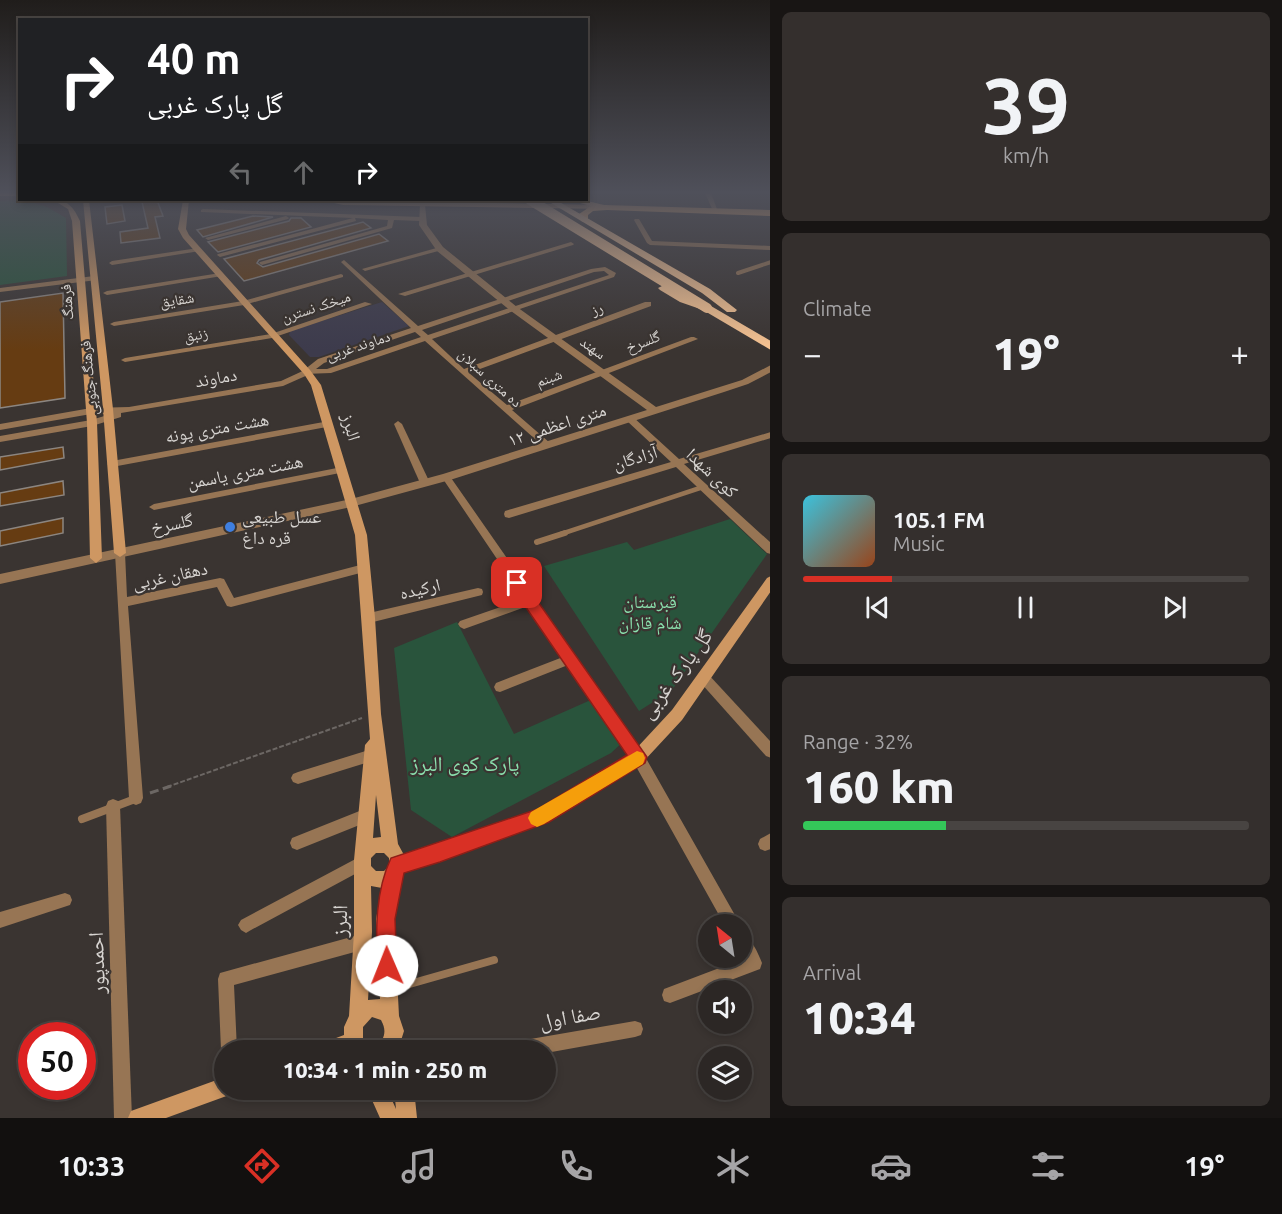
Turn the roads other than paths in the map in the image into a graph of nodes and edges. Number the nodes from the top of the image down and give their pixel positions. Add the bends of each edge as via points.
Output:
1 (78, 245) edge
2 (90, 245) edge
3 (194, 245) edge
4 (258, 245) edge
5 (325, 245) edge
6 (437, 245) edge
7 (556, 245) edge
8 (586, 245) edge
9 (607, 245) edge
10 (618, 245) edge
11 (629, 245) edge
12 (703, 245) edge
13 (770, 248) edge
14 (440, 249) junction
15 (198, 250) junction
16 (220, 255) dead end
17 (344, 262) dead end
18 (770, 262) edge
19 (112, 263) dead end
20 (262, 263) dead end
21 (366, 270) dead end
22 (738, 273) dead end
23 (469, 274) junction
24 (220, 275) junction
25 (341, 276) dead end
26 (93, 278) junction
27 (80, 280) junction
28 (0, 290) edge
29 (107, 293) dead end
30 (402, 294) dead end
31 (503, 300) junction
32 (244, 303) junction
33 (368, 304) dead end
34 (648, 304) dead end
35 (713, 305) junction
36 (514, 309) junction
37 (114, 324) dead end
38 (417, 328) junction
39 (770, 334) edge
40 (272, 336) junction
41 (426, 338) junction
42 (554, 338) junction
43 (694, 339) dead end
44 (770, 345) edge
45 (125, 360) dead end
46 (770, 368) edge
47 (307, 372) junction
48 (463, 372) junction
49 (602, 373) junction
50 (505, 409) junction
51 (91, 411) junction
52 (654, 411) junction
53 (108, 414) junction
54 (630, 419) junction
55 (92, 423) junction
56 (329, 424) junction
57 (398, 424) dead end
58 (0, 427) edge
59 (770, 435) edge
60 (0, 439) edge
61 (547, 446) junction
62 (677, 463) junction
63 (112, 464) junction
64 (342, 470) junction
65 (446, 477) junction
66 (425, 483) junction
67 (703, 487) junction
68 (351, 503) junction
69 (154, 507) dead end
70 (509, 514) dead end
71 (537, 542) dead end
72 (770, 549) edge
73 (120, 553) junction
74 (96, 558) junction
75 (364, 568) junction
76 (0, 579) edge
77 (770, 582) edge
78 (478, 592) dead end
79 (530, 601) junction
80 (122, 603) junction
81 (369, 618) junction
82 (464, 624) dead end
83 (570, 659) junction
84 (704, 678) junction
85 (500, 687) dead end
86 (374, 714) junction
87 (770, 751) edge
88 (372, 755) junction
89 (639, 757) junction
90 (298, 778) dead end
91 (136, 798) joint
92 (113, 806) junction
93 (367, 815) junction
94 (82, 819) dead end
95 (297, 843) dead end
96 (363, 860) junction
97 (394, 860) junction
98 (65, 900) dead end
99 (726, 914) edge
100 (0, 920) edge
101 (246, 925) dead end
102 (363, 942) junction
103 (494, 960) dead end
104 (741, 968) edge
105 (387, 990) junction
106 (670, 995) dead end
107 (358, 1015) junction
108 (392, 1022) junction
109 (635, 1029) dead end
110 (229, 1040) edge
111 (355, 1040) edge
112 (393, 1040) edge
113 (396, 1040) edge
114 (556, 1043) edge
115 (214, 1091) edge
116 (382, 1100) edge
117 (405, 1100) edge
118 (123, 1118) edge
119 (138, 1118) edge
120 (390, 1118) edge
121 (407, 1118) edge

1 - 27 main road, فرهنگ
2 - 26 main road, فرهنگ جنوبی
3 - 15 main road, البرز
4 - 16 street
5 - 20 street
6 - 14 street
7 - 23 street
8 - 35 highway via 684,300
9 - 35 highway, bridge
10 - 35 highway
11 - 35 highway via 706,291
12 - 13 street
14 - 21 street
14 - 23 street
15 - 19 street
15 - 24 main road, البرز
17 - 38 street, ده متری سبلان
18 - 22 lane
23 - 30 street
23 - 31 street
24 - 29 street
24 - 32 main road, البرز
25 - 32 street, شقایق
26 - 27 street
26 - 53 main road, فرهنگ جنوبی
27 - 28 street
27 - 51 main road, فرهنگ
31 - 36 street, سهند
31 - 36 street, دماوند غربی via 599,269 613,273 607,279
31 - 38 street, دماوند غربی
32 - 37 street, شقایق
32 - 40 main road, البرز
33 - 40 street, میخک نسترن
34 - 42 street, رز
35 - 39 highway
35 - 44 highway
36 - 41 street, دماوند غربی
36 - 42 street, سهند
38 - 41 street, ده متری سبلان
38 - 47 street, دماوند غربی via 321,361
40 - 45 street, زنبق
40 - 47 main road, البرز
41 - 47 street, دماوند غربی via 328,370
41 - 48 street, ده متری سبلان
42 - 48 street, رز
42 - 49 street, سهند
43 - 49 street, گلسرخ
46 - 52 street, ۱۲ متری اعظمی via 745,381
47 - 53 street, دماوند via 284,383
47 - 56 main road, البرز via 316,385
48 - 50 street, ده متری سبلان
49 - 50 street, شبنم
49 - 52 street, سهند
50 - 61 street, ده متری سبلان
51 - 53 street
51 - 55 main road, فرهنگ
51 - 58 street
52 - 54 street, ۱۲ متری اعظمی
53 - 55 street
53 - 63 main road, فرهنگ جنوبی
54 - 61 street, ۱۲ متری اعظمی
54 - 62 street, کوی شهدا
55 - 60 street
55 - 74 main road, فرهنگ
56 - 63 street, هشت متری پونه
56 - 64 main road, البرز
57 - 66 street
59 - 62 street, آزادگان
61 - 65 street, ۱۲ متری اعظمی
62 - 67 street, کوی شهدا
62 - 70 street, آزادگان
63 - 73 main road, فرهنگ جنوبی
64 - 68 main road, البرز
64 - 69 street, هشت متری یاسمن
65 - 66 street, ۱۲ متری اعظمی
65 - 79 street
66 - 68 street, ۱۲ متری اعظمی
67 - 71 lane
67 - 72 street, کوی شهدا
68 - 73 street, گلسرخ
68 - 75 main road, البرز via 361,535
73 - 74 street, گلسرخ
73 - 80 street, دهقان غربی
74 - 76 street, گلسرخ
75 - 80 street, دهقان غربی via 231,603 220,582
75 - 81 main road, البرز
77 - 84 main road, گل پارک غربی
78 - 81 street, ارکیده
79 - 82 street
79 - 83 street
80 - 91 street
81 - 86 main road, البرز
83 - 85 street
83 - 89 street
84 - 87 street
84 - 89 main road, گل پارک غربی via 677,716
86 - 88 main road, البرز
86 - 97 main road, البرز
88 - 90 street
88 - 93 main road, البرز
89 - 97 main road, گل پارک غربی via 543,816 440,853
89 - 99 street
91 - 92 lane
92 - 94 lane
92 - 118 street, احمدپور
93 - 95 street
93 - 96 main road, البرز
96 - 97 main road via 371,847 381,844
96 - 97 main road via 366,874 375,880 385,880
96 - 101 street
96 - 102 main road, البرز
97 - 105 main road, البرز via 386,919
98 - 100 street
102 - 107 main road, البرز
102 - 110 street via 226,979
103 - 105 lane
104 - 106 street
105 - 108 main road, البرز
107 - 108 main road via 368,1007 380,1008
107 - 111 main road, البرز via 353,1027
108 - 112 main road
108 - 113 main road, البرز
109 - 114 street, صفا اول
115 - 119 main road
116 - 120 main road
117 - 121 main road

